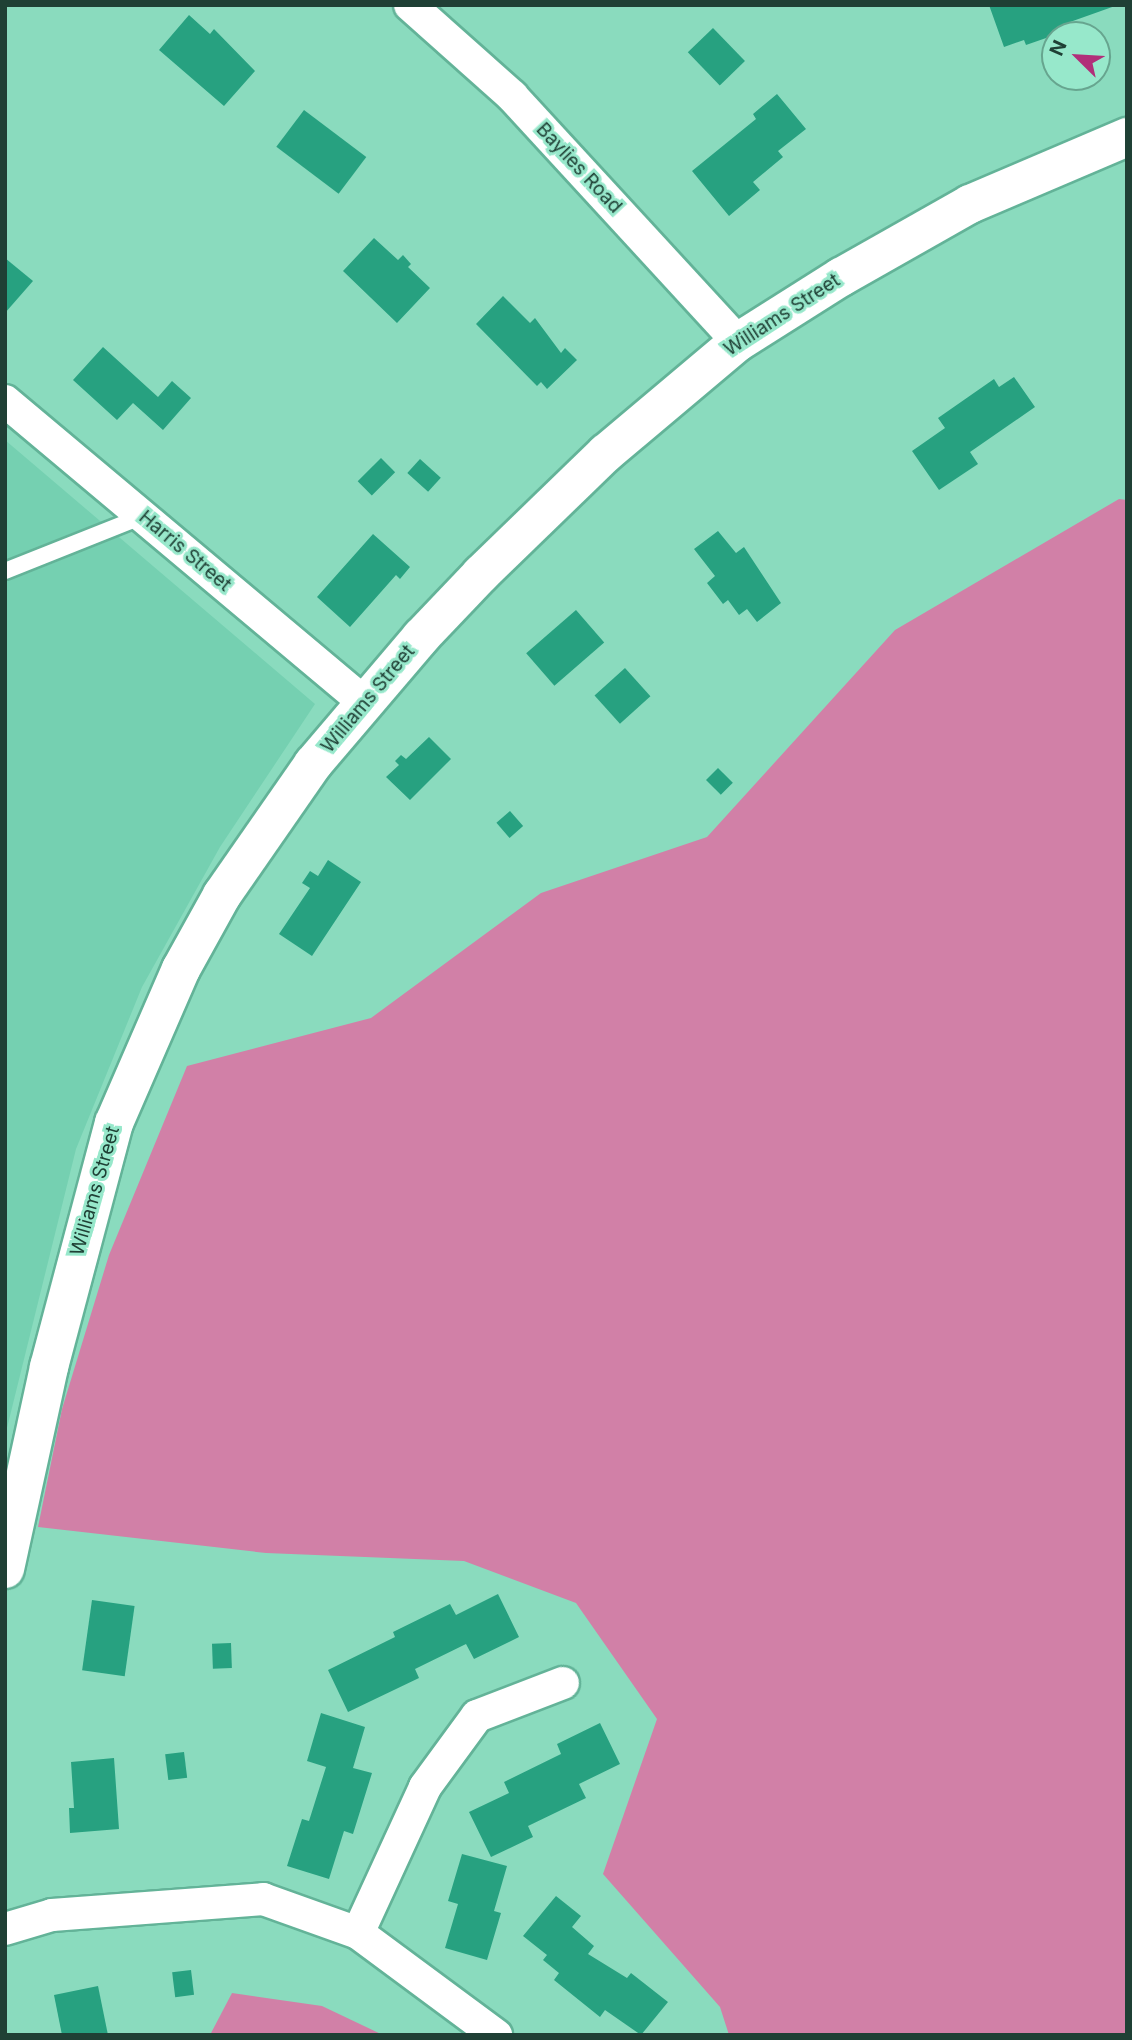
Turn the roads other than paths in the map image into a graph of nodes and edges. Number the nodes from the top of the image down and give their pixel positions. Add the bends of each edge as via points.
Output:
1 (410, 5) edge
2 (1127, 137) edge
3 (738, 342) junction
4 (5, 401) edge
5 (143, 516) junction
6 (5, 571) edge
7 (364, 702) junction
8 (5, 1569) edge
9 (563, 1683) dead end
10 (5, 1929) edge
11 (358, 1933) junction
12 (496, 2035) edge

1 - 3 street, Baylies Road via 512,96
2 - 3 street, Williams Street via 970,204
3 - 7 street, Williams Street via 670,395 543,513 421,636
4 - 5 street, Harris Street
5 - 6 lane
5 - 7 street, Harris Street
7 - 8 street, Williams Street via 265,828 222,895 145,1045 89,1203
9 - 11 street via 477,1716 425,1787
10 - 11 street via 52,1915 263,1899
11 - 12 street

